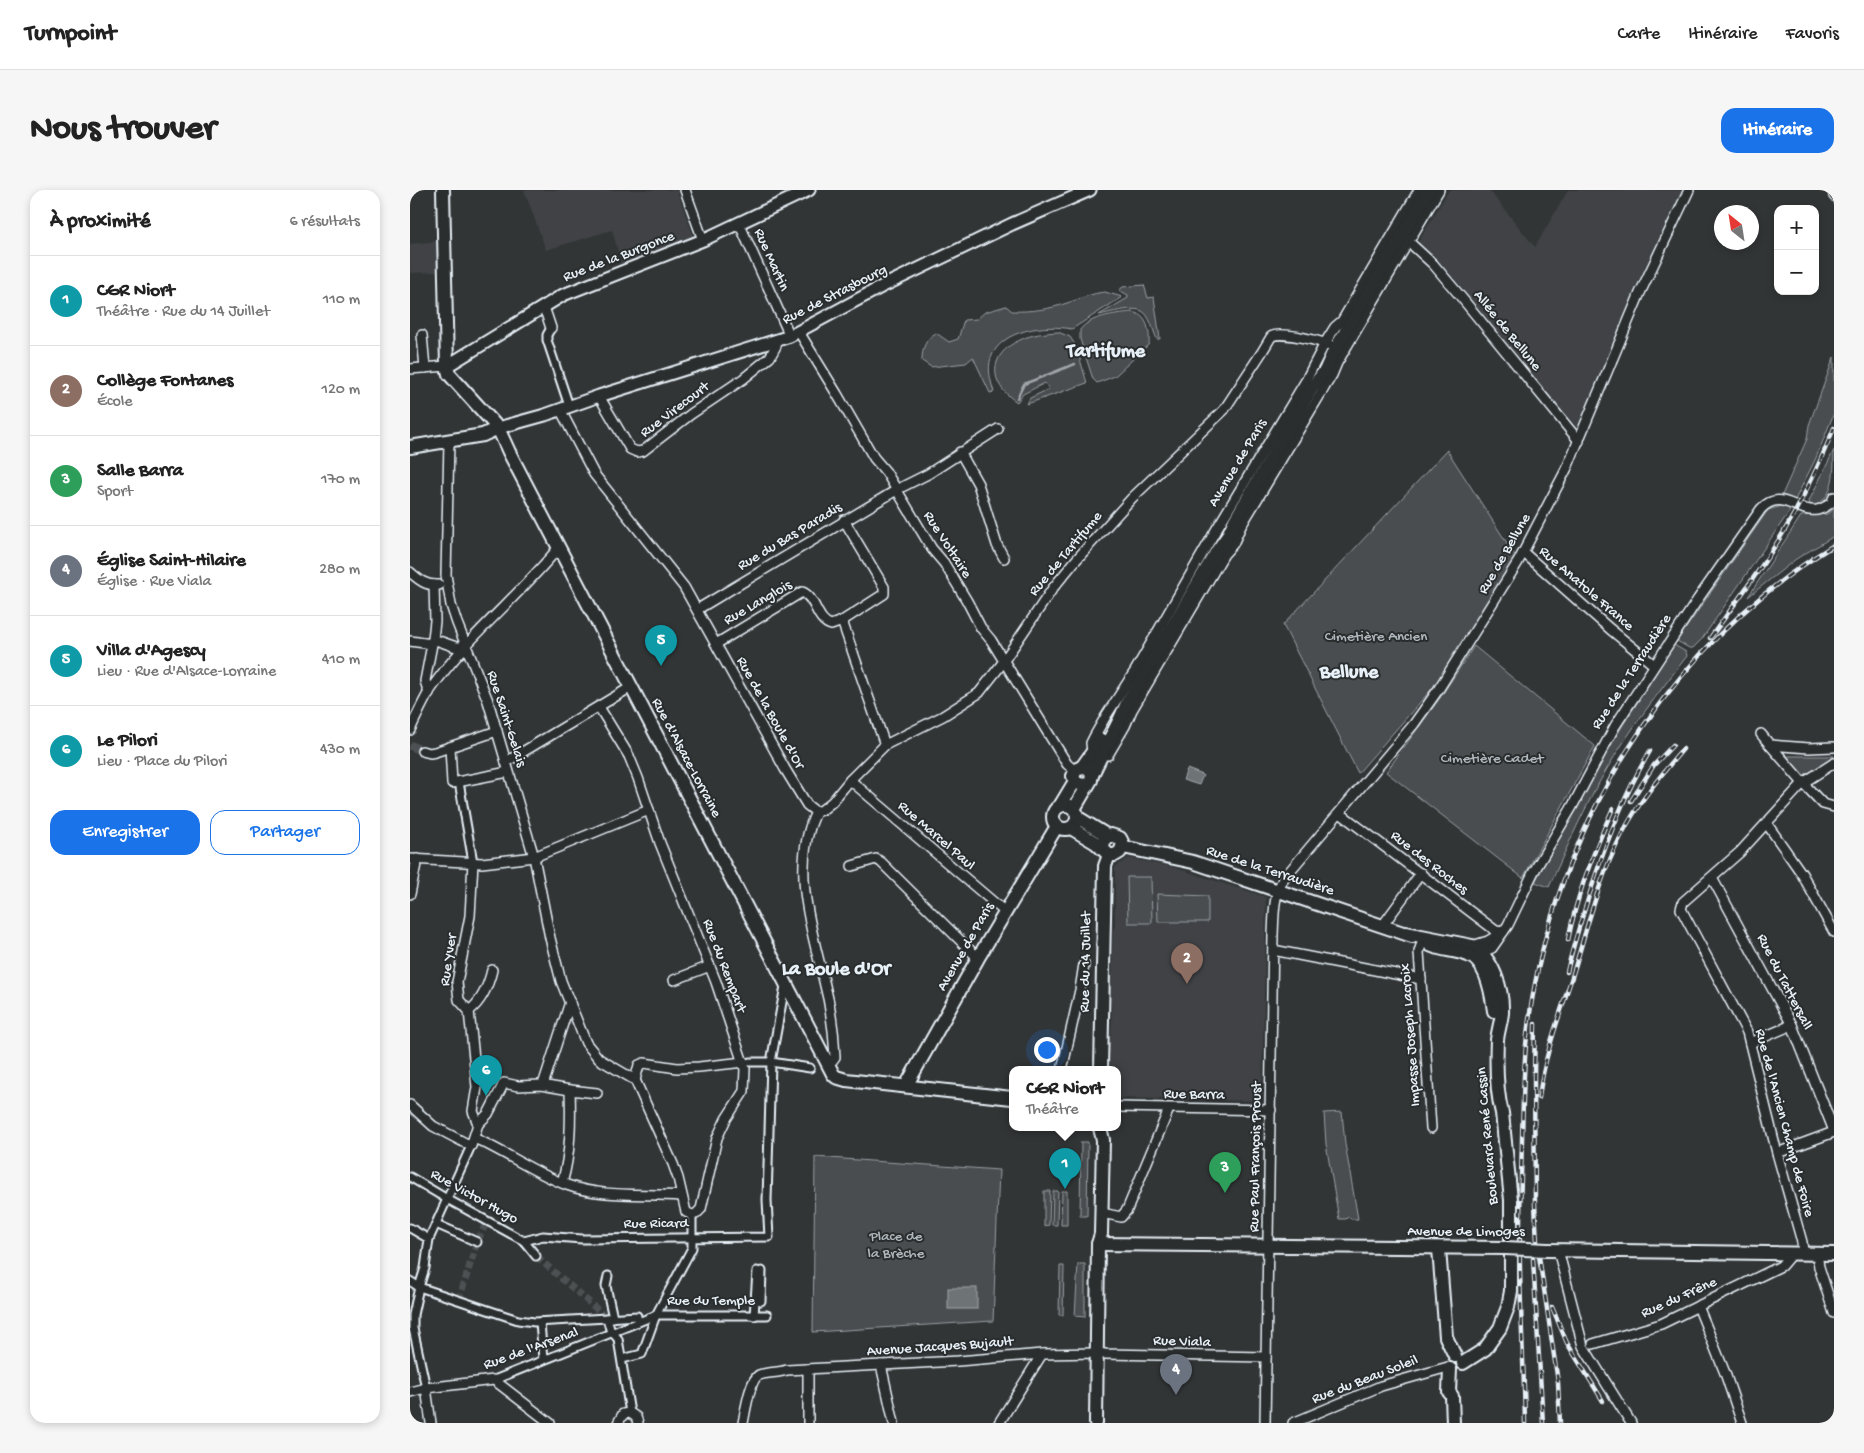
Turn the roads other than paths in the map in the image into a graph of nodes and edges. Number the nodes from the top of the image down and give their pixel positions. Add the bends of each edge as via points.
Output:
1 (443, 190) edge
2 (685, 190) edge
3 (809, 190) edge
4 (1090, 190) edge
5 (1419, 190) edge
6 (1429, 190) edge
7 (1439, 190) edge
8 (1689, 190) edge
9 (1833, 190) edge
10 (1834, 196) edge
11 (739, 223) junction
12 (703, 240) junction
13 (1409, 242) junction
14 (1402, 254) junction
15 (1387, 262) junction
16 (544, 307) junction
17 (552, 328) joint
18 (795, 334) junction
19 (422, 335) dead end
20 (776, 341) junction
21 (1332, 348) junction
22 (447, 366) junction
23 (425, 368) junction
24 (410, 369) edge
25 (599, 396) junction
26 (564, 408) junction
27 (498, 428) junction
28 (998, 429) dead end
29 (482, 435) junction
30 (1579, 441) junction
31 (449, 442) junction
32 (410, 447) edge
33 (509, 452) junction
34 (960, 452) junction
35 (896, 490) junction
36 (1834, 497) edge
37 (1241, 515) junction
38 (844, 520) junction
39 (559, 547) junction
40 (1524, 553) junction
41 (1004, 558) dead end
42 (410, 572) edge
43 (446, 584) junction
44 (434, 585) junction
45 (698, 609) junction
46 (842, 622) junction
47 (410, 641) edge
48 (433, 642) junction
49 (716, 644) junction
50 (1166, 645) junction
51 (466, 647) junction
52 (1003, 661) junction
53 (1654, 665) junction
54 (631, 687) junction
55 (429, 693) junction
56 (1132, 703) junction
57 (599, 707) junction
58 (410, 730) edge
59 (497, 731) junction
60 (1760, 734) dead end
61 (885, 745) junction
62 (1770, 745) junction
63 (450, 747) junction
64 (1834, 747) edge
65 (422, 751) tunnel mouth
66 (1092, 753) junction
67 (1834, 763) edge
68 (507, 767) junction
69 (1084, 776) junction
70 (850, 780) junction
71 (459, 782) junction
72 (1803, 783) junction
73 (1060, 806) junction
74 (1834, 807) edge
75 (649, 810) junction
76 (816, 812) junction
77 (1340, 813) junction
78 (1074, 818) junction
79 (1767, 824) junction
80 (1057, 826) junction
81 (1107, 846) junction
82 (1123, 847) junction
83 (534, 858) junction
84 (414, 859) edge
85 (473, 862) junction
86 (852, 866) dead end
87 (1421, 873) junction
88 (1712, 878) junction
89 (1278, 891) junction
90 (410, 894) edge
91 (1005, 912) junction
92 (1383, 925) junction
93 (1503, 932) junction
94 (1834, 932) edge
95 (1406, 933) junction
96 (1422, 942) junction
97 (1273, 950) junction
98 (1475, 951) junction
99 (978, 958) junction
100 (1084, 964) dead end
101 (710, 966) junction
102 (492, 970) dead end
103 (1422, 979) junction
104 (674, 980) dead end
105 (786, 983) junction
106 (570, 1002) junction
107 (469, 1011) junction
108 (1792, 1025) junction
109 (1750, 1043) junction
110 (747, 1062) junction
111 (771, 1062) junction
112 (827, 1063) junction
113 (1063, 1066) edge
114 (1101, 1066) edge
115 (810, 1068) dead end
116 (634, 1080) junction
117 (543, 1085) junction
118 (906, 1086) junction
119 (570, 1090) junction
120 (597, 1093) dead end
121 (1009, 1098) edge
122 (410, 1105) edge
123 (1121, 1107) edge
124 (1169, 1109) junction
125 (1271, 1110) junction
126 (478, 1124) junction
127 (1431, 1128) dead end
128 (1099, 1131) edge
129 (1101, 1131) edge
130 (1834, 1131) edge
131 (472, 1142) junction
132 (1777, 1153) junction
133 (410, 1177) edge
134 (562, 1183) junction
135 (681, 1196) junction
136 (447, 1199) junction
137 (1102, 1213) junction
138 (692, 1215) junction
139 (436, 1224) junction
140 (410, 1228) edge
141 (543, 1236) joint
142 (693, 1238) junction
143 (429, 1239) junction
144 (524, 1241) junction
145 (477, 1242) dead end
146 (1098, 1242) junction
147 (1269, 1246) junction
148 (1439, 1249) junction
149 (1552, 1250) junction
150 (1769, 1253) junction
151 (1798, 1253) junction
152 (1817, 1254) junction
153 (1834, 1254) edge
154 (536, 1256) tunnel mouth
155 (1772, 1270) junction
156 (608, 1276) dead end
157 (410, 1281) edge
158 (418, 1287) junction
159 (761, 1301) dead end
160 (1698, 1306) junction
161 (1834, 1313) edge
162 (656, 1315) junction
163 (767, 1315) dead end
164 (754, 1316) junction
165 (610, 1318) junction
166 (540, 1322) junction
167 (638, 1322) junction
168 (411, 1329) edge
169 (612, 1332) junction
170 (1593, 1344) dead end
171 (1096, 1353) junction
172 (1042, 1354) junction
173 (1266, 1358) junction
174 (622, 1359) junction
175 (543, 1360) junction
176 (1454, 1363) junction
177 (881, 1365) junction
178 (808, 1369) junction
179 (494, 1380) junction
180 (426, 1388) junction
181 (410, 1392) edge
182 (630, 1413) junction
183 (431, 1423) edge
184 (550, 1423) edge
185 (618, 1423) edge
186 (638, 1423) edge
187 (743, 1423) edge
188 (808, 1423) edge
189 (894, 1423) edge
190 (999, 1423) edge
191 (1096, 1423) edge
192 (1265, 1423) edge
193 (1293, 1423) edge
194 (1453, 1423) edge
195 (1631, 1423) edge
196 (1742, 1423) edge

1 - 22 main road
2 - 12 street
3 - 11 street, Rue de la Burgonce
4 - 18 street, Rue de Strasbourg via 883,286
5 - 21 street, Avenue de Paris via 1335,328
6 - 15 main road, Avenue de Paris
7 - 13 street, Avenue de Paris
8 - 30 street, Rue de Bellune via 1640,293
9 - 10 street
11 - 12 street, Rue de la Burgonce
11 - 18 street, Rue Martin
12 - 16 street, Rue de la Burgonce via 574,290
13 - 14 street, Avenue de Paris
13 - 30 street, Allée de Bellune via 1434,265
14 - 15 street
14 - 37 street, Avenue de Paris
15 - 21 main road, Avenue de Paris
16 - 17 street
16 - 22 street, Rue de la Burgonce
17 - 26 street via 547,340
18 - 20 street, Rue de Strasbourg
18 - 35 street, Rue Voltaire via 837,394
19 - 23 street
20 - 25 street, Rue de Strasbourg
20 - 25 street, Rue Virecourt via 770,357 643,451 630,449
21 - 37 main road, Avenue de Paris via 1326,372 1312,388
21 - 52 street, Rue de Tartifume via 1279,334 1270,337 1224,410 1132,498 1076,560
21 - 66 street, Avenue de Paris via 1305,382 1216,530 1094,737
22 - 23 street
22 - 27 main road, Rue d'Alsace-Lorraine via 449,374
23 - 24 street
25 - 26 street, Rue de Strasbourg
26 - 27 street, Rue de Strasbourg
26 - 45 street, Rue de la Boule d'Or via 594,474 662,558
27 - 29 main road
27 - 33 main road, Rue d'Alsace-Lorraine
28 - 34 street, Rue du Bas Paradis
29 - 31 main road
29 - 33 main road via 490,437
30 - 40 street, Rue de Bellune
31 - 32 main road
31 - 43 street, Rue Saint-Gelais
33 - 39 main road, Rue d'Alsace-Lorraine
34 - 35 street, Rue du Bas Paradis via 928,474
34 - 41 street via 978,484 996,545
35 - 38 street, Rue du Bas Paradis
35 - 52 street, Rue Voltaire
36 - 53 street, Rue de la Terraudière via 1831,503 1816,510 1780,501 1766,504
37 - 50 main road, Avenue de Paris via 1216,551
37 - 50 street, Avenue de Paris via 1233,544
38 - 45 street, Rue du Bas Paradis
38 - 46 street via 885,590
39 - 51 street
39 - 54 main road, Rue d'Alsace-Lorraine
40 - 53 street, Rue Anatole France
40 - 77 street, Rue de Bellune via 1414,724
42 - 44 street via 421,582
43 - 44 street
43 - 51 street, Rue Saint-Gelais
44 - 48 street
45 - 49 street, Rue de la Boule d'Or
46 - 49 street, Rue Langlois via 831,626 825,623 808,595 802,592
46 - 61 street
47 - 48 street
48 - 51 street
48 - 55 street via 425,681
49 - 76 street, Rue de la Boule d'Or via 789,777 807,805
50 - 56 street, Avenue de Paris
50 - 56 main road, Avenue de Paris via 1136,687
51 - 55 street
51 - 59 street, Rue Saint-Gelais
52 - 61 street, Rue de Tartifume via 972,699
52 - 69 street, Rue Voltaire via 1067,764
53 - 93 street, Rue de la Terraudière via 1615,726
54 - 57 street
54 - 105 main road, Rue d'Alsace-Lorraine
55 - 58 street
56 - 66 main road, Avenue de Paris via 1112,719
56 - 69 main road, Avenue de Paris
57 - 68 street
57 - 75 street, Rue du Rempart via 629,756
59 - 63 street
59 - 68 street, Rue Saint-Gelais
60 - 62 street
61 - 70 street, Rue de Tartifume
62 - 64 street
62 - 72 street
63 - 65 street via 430,753
63 - 71 street via 452,783
66 - 69 main road, Avenue de Paris
67 - 72 street, Rue de l'Ancien Champ de Foire
68 - 71 street
68 - 83 street, Rue Saint-Gelais
69 - 73 main road, Avenue de Paris
69 - 78 main road, Avenue de Paris
70 - 76 street, Rue de Tartifume via 828,806
70 - 91 street, Rue Marcel Paul
71 - 85 street
72 - 74 street via 1823,804
72 - 79 street, Rue de l'Ancien Champ de Foire
73 - 78 main road via 1069,806
73 - 80 main road via 1053,815
75 - 83 street
75 - 101 street, Rue du Rempart
76 - 112 street via 808,834 804,886 832,1023 835,1057
77 - 87 street, Rue des Roches
77 - 89 street, Rue de Bellune via 1284,878
78 - 80 main road via 1064,830
78 - 81 main road
79 - 88 street, Rue de l'Ancien Champ de Foire
79 - 94 street via 1802,874
80 - 91 main road, Avenue de Paris
81 - 82 main road via 1118,854
81 - 82 main road via 1114,835 1120,838
81 - 114 main road, Rue du 14 Juillet
82 - 89 main road, Rue de la Terraudière via 1192,862
83 - 85 street
83 - 106 street, Rue Saint-Gelais via 556,964
84 - 85 street
84 - 90 street
85 - 107 street, Rue Yver via 470,916 457,982 459,1000
86 - 99 street via 876,860 881,862
87 - 92 street
87 - 93 street, Rue des Roches via 1496,931
88 - 108 street, Rue du Tattersall
88 - 109 street, Rue de l'Ancien Champ de Foire via 1683,902 1681,909 1742,1022
89 - 92 main road, Rue de la Terraudière
89 - 97 street, Rue Paul François Proust via 1274,908
91 - 99 main road, Avenue de Paris
92 - 95 main road, Rue de la Terraudière
93 - 98 street, Rue de la Terraudière via 1492,948
95 - 96 main road, Rue de la Terraudière
95 - 98 main road, Rue de la Terraudière
96 - 98 main road, Rue de la Terraudière via 1443,950
96 - 103 street, Impasse Joseph Lacroix via 1419,952
97 - 103 street
97 - 125 street, Rue Paul François Proust
98 - 176 main road, Boulevard René Cassin via 1491,966 1501,1003 1499,1105 1511,1200 1510,1291 1500,1328 1488,1344
99 - 118 main road, Avenue de Paris
100 - 113 street
101 - 104 street
101 - 110 street, Rue du Rempart
102 - 107 street via 479,1003
103 - 127 street, Impasse Joseph Lacroix
105 - 111 street
105 - 112 main road, Rue d'Alsace-Lorraine
106 - 116 street, Rue Saint-Gelais via 586,1043 599,1059
106 - 117 street
107 - 126 street, Rue Yver via 476,1087 473,1111
108 - 109 street
108 - 130 street, Rue du Tattersall
109 - 132 street, Rue de l'Ancien Champ de Foire
110 - 111 street
110 - 116 street via 677,1068 644,1062 639,1065
110 - 138 street, Rue du Rempart via 744,1091 717,1138 701,1209
111 - 115 street
111 - 142 street, Rue Ricard via 769,1238
112 - 118 main road, Rue d'Alsace-Lorraine via 836,1078
116 - 135 street via 673,1164
117 - 119 street
117 - 126 street via 504,1083 488,1114
118 - 121 main road
119 - 120 street
119 - 134 street via 571,1116
122 - 131 street via 433,1126
123 - 124 street, Rue Barra
124 - 125 street, Rue Barra
124 - 137 street via 1127,1210 1121,1217
125 - 147 street, Rue Paul François Proust
126 - 131 street, Rue Yver
128 - 146 main road via 1095,1221
129 - 137 main road
130 - 132 street
131 - 134 street
131 - 136 street
132 - 151 street, Rue de l'Ancien Champ de Foire via 1802,1242
133 - 136 street, Rue Victor Hugo
134 - 135 street via 594,1191
135 - 138 street via 686,1212
136 - 139 street
136 - 144 street, Rue Victor Hugo
137 - 146 main road
138 - 142 street
139 - 143 street
139 - 145 street
140 - 143 street
141 - 142 street, Rue Ricard
141 - 144 street, Rue Victor Hugo
142 - 162 street via 692,1248
143 - 158 street via 425,1268
144 - 154 street, Rue Victor Hugo
146 - 147 main road, Avenue de Limoges
146 - 171 main road
147 - 148 main road, Avenue de Limoges
147 - 173 street, Rue Paul François Proust
148 - 149 main road, Avenue de Limoges, bridge
148 - 176 main road via 1446,1337
149 - 150 main road, Avenue de Limoges
149 - 195 street via 1583,1346
150 - 151 main road, Avenue de Limoges
150 - 155 street
151 - 152 main road, Avenue de Limoges
151 - 155 street, Rue du Frêne
152 - 153 main road, Avenue de Limoges
152 - 161 street
155 - 160 street, Rue du Frêne
156 - 165 street
157 - 158 street
158 - 166 street via 500,1315
158 - 168 street
159 - 164 street via 760,1271
160 - 170 street, Rue du Frêne via 1661,1324
160 - 196 street
162 - 164 street, Rue du Temple
162 - 167 street, Rue du Temple
162 - 174 street via 642,1354
163 - 164 street, Rue du Temple
165 - 166 street
165 - 167 street via 637,1316
165 - 169 street
166 - 175 street
167 - 169 street, Rue de l'Arsenal
168 - 180 street
169 - 174 street via 618,1339
169 - 175 street, Rue de l'Arsenal
171 - 172 street, Avenue Jacques Bujault
171 - 173 street, Rue Viala
171 - 191 main road
172 - 177 street, Avenue Jacques Bujault
172 - 190 street
173 - 192 street, Rue Paul François Proust
174 - 182 street
175 - 179 street, Rue de l'Arsenal
176 - 193 street, Rue du Beau Soleil via 1381,1386
176 - 194 main road via 1449,1392
177 - 178 street, Avenue Jacques Bujault
177 - 189 street
178 - 187 street, Avenue Jacques Bujault via 756,1377
178 - 188 street
179 - 180 street, Rue de l'Arsenal
179 - 184 street
180 - 181 street, Rue de l'Arsenal
180 - 183 street
182 - 185 street via 624,1414
182 - 186 street

